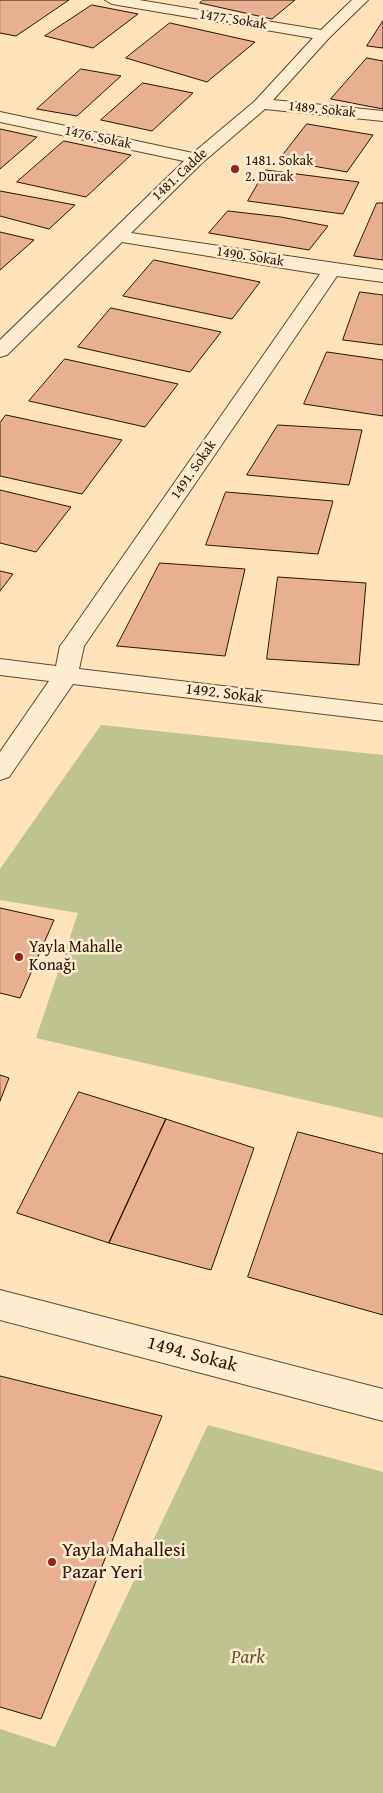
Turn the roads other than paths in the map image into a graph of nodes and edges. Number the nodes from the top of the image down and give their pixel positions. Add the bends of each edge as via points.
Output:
1 (112, 0) edge
2 (361, 0) edge
3 (324, 35) junction
4 (261, 104) junction
5 (383, 116) edge
6 (0, 117) edge
7 (196, 159) junction
8 (118, 236) junction
9 (332, 270) junction
10 (383, 276) edge
11 (0, 351) edge
12 (0, 667) edge
13 (66, 675) junction
14 (383, 713) edge
15 (0, 772) edge
16 (0, 1305) edge
17 (383, 1405) edge

1 - 3 street, 1477. Sokak
2 - 3 street, 1481. Cadde
3 - 4 street, 1481. Cadde
4 - 5 street, 1489. Sokak
4 - 7 street, 1481. Cadde
6 - 7 street, 1476. Sokak
7 - 8 street, 1481. Cadde
8 - 9 street, 1490. Sokak
8 - 11 street, 1481. Cadde
9 - 10 street, 1490. Sokak
9 - 13 street, 1491. Sokak via 72,646
12 - 13 street, 1492. Sokak
13 - 14 street, 1492. Sokak
13 - 15 street
16 - 17 street, 1494. Sokak

